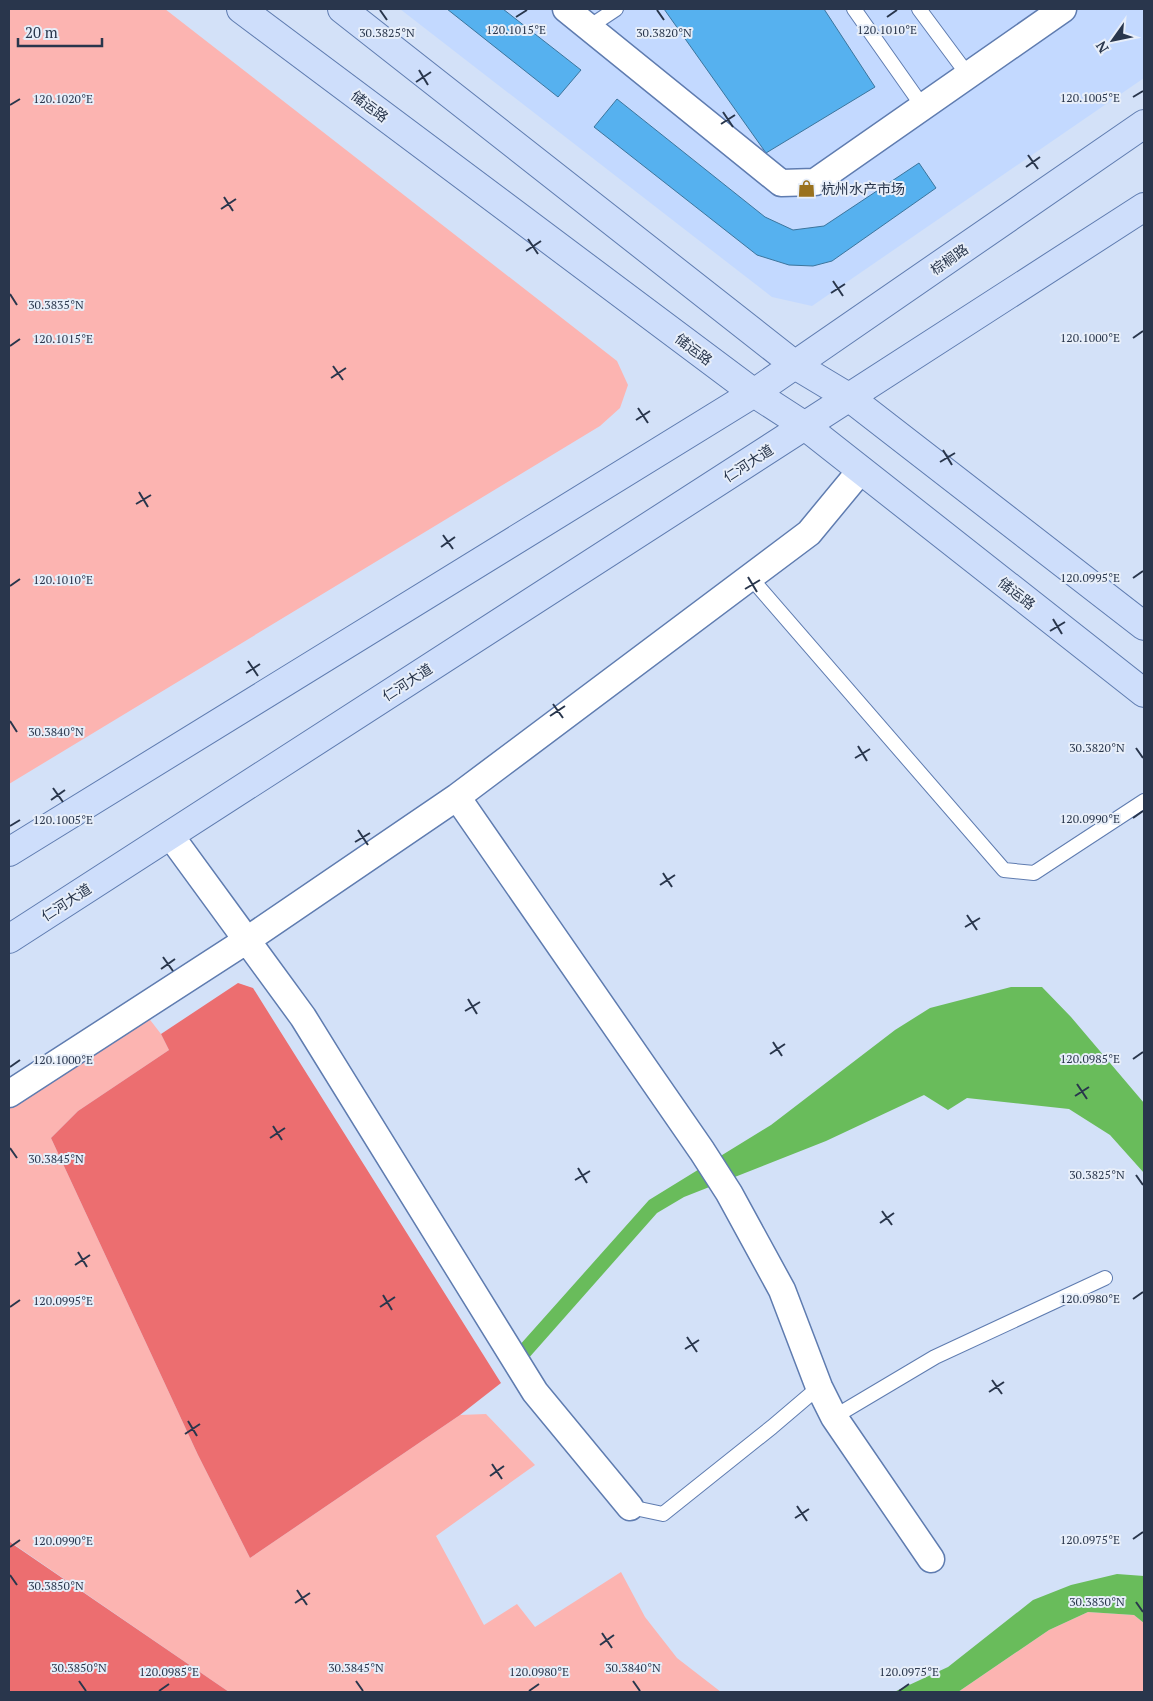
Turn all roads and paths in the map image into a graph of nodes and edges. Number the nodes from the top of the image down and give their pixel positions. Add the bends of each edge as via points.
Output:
1 (241, 9) edge
2 (342, 9) edge
3 (566, 9) edge
4 (616, 9) edge
5 (854, 9) edge
6 (919, 9) edge
7 (1063, 9) edge
8 (589, 27) junction
9 (968, 75) junction
10 (923, 106) junction
11 (1144, 124) edge
12 (1144, 207) edge
13 (795, 364) junction
14 (754, 394) junction
15 (850, 398) junction
16 (805, 426) junction
17 (861, 470) junction
18 (750, 577) junction
19 (1144, 626) edge
20 (1144, 693) edge
21 (457, 796) junction
22 (1144, 801) edge
23 (170, 835) junction
24 (9, 852) edge
25 (9, 939) edge
26 (247, 940) junction
27 (9, 1094) edge
28 (1105, 1278) dead end
29 (819, 1387) junction
30 (834, 1417) junction
31 (630, 1507) joint
32 (931, 1559) dead end

1 - 14 main road, 储运路
2 - 13 main road
3 - 8 street
4 - 8 lane
5 - 10 lane
6 - 9 lane
7 - 9 street
8 - 10 street via 781,183 815,182
9 - 10 street
11 - 13 main road, 棕榈路
12 - 15 main road
13 - 14 main road, 棕榈路
13 - 15 main road
14 - 16 main road, 储运路
14 - 24 main road
15 - 16 main road
15 - 19 main road
16 - 17 main road, 储运路
16 - 23 main road, 仁河大道
17 - 18 street via 809,533
17 - 20 main road, 储运路
18 - 21 street
18 - 22 lane via 1004,870 1034,872
21 - 26 street
21 - 29 street via 729,1193 782,1290
23 - 25 main road, 仁河大道
23 - 26 street
26 - 27 street
26 - 31 street via 302,1017 534,1392
28 - 30 lane via 934,1357
29 - 30 street
29 - 31 lane via 663,1514
30 - 32 street

